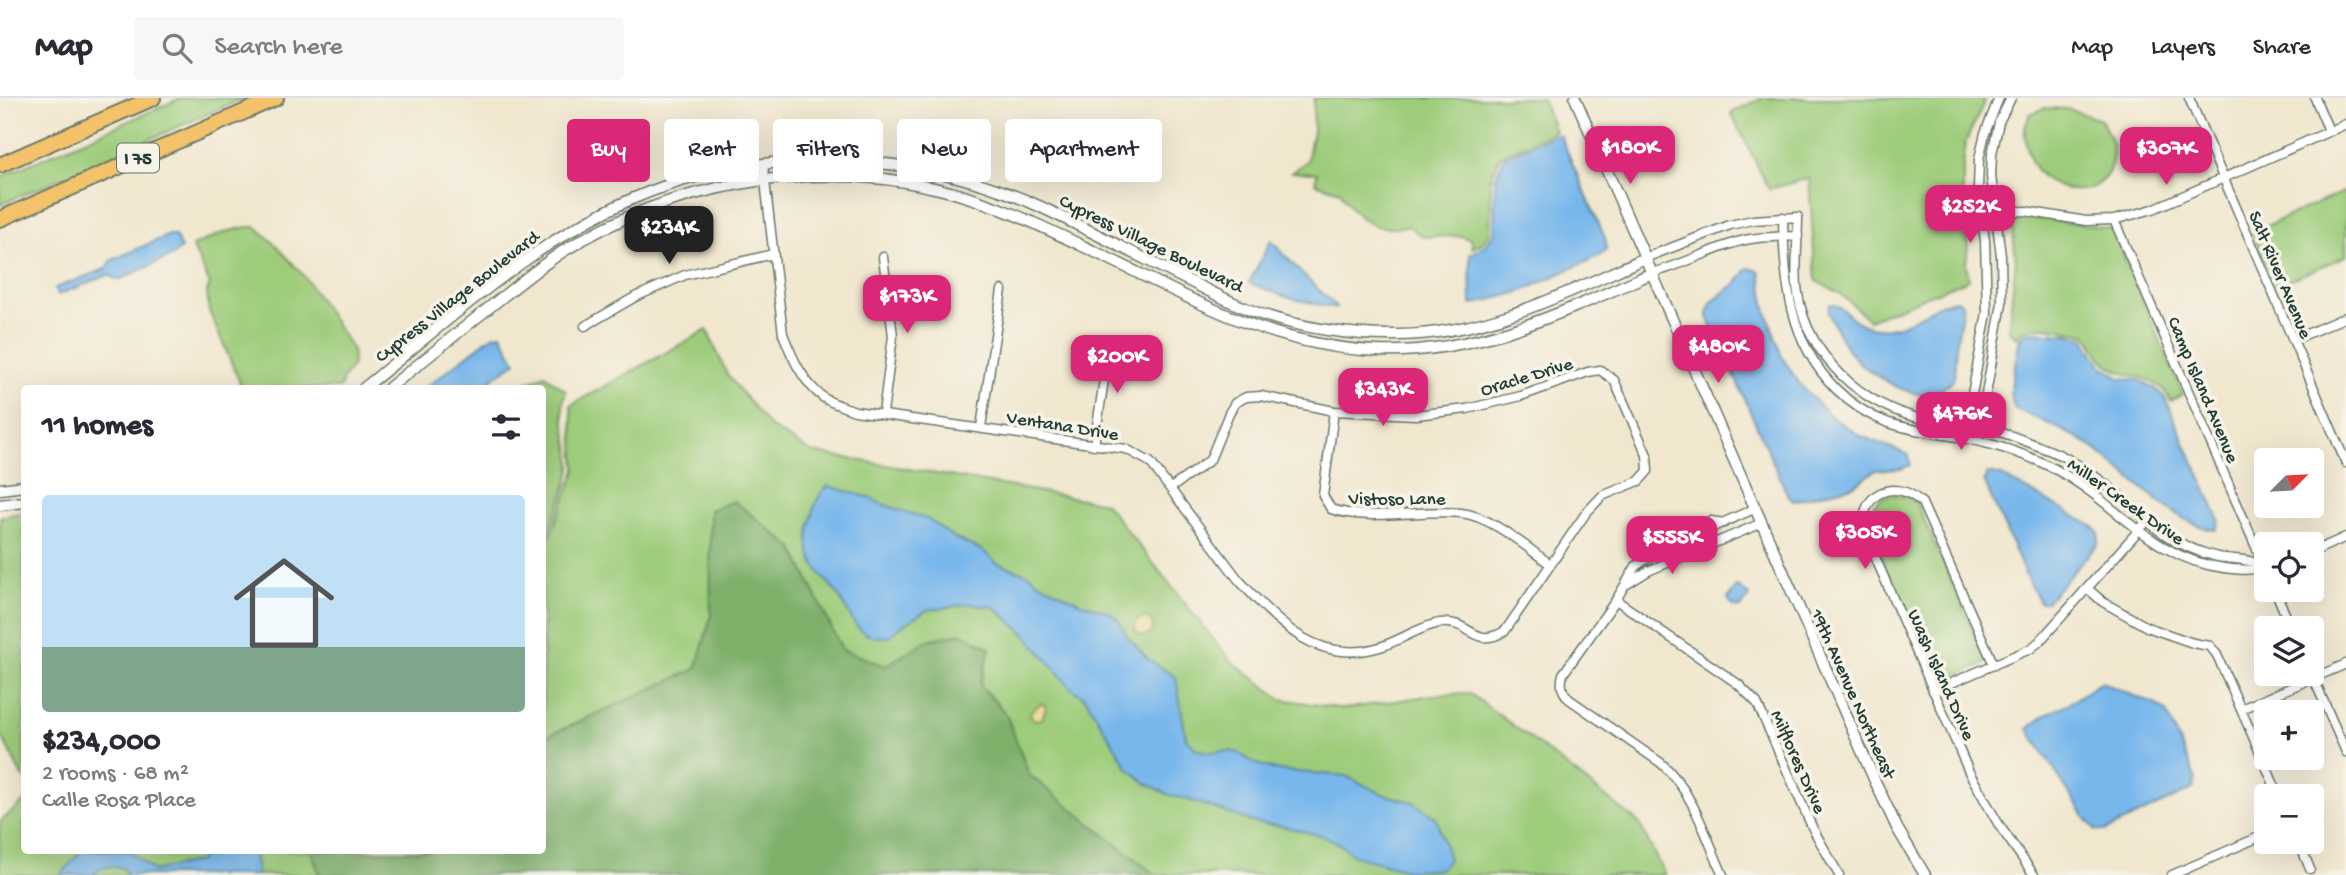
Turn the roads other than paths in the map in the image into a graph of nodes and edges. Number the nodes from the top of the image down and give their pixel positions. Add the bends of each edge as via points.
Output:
1 (153, 98) edge
2 (276, 98) edge
3 (1575, 98) edge
4 (1999, 98) edge
5 (2011, 98) edge
6 (2189, 98) edge
7 (2315, 98) edge
8 (1990, 118) junction
9 (1999, 122) junction
10 (2346, 124) edge
11 (2329, 131) junction
12 (763, 164) junction
13 (0, 165) edge
14 (2223, 178) junction
15 (764, 180) junction
16 (1995, 211) junction
17 (1982, 212) junction
18 (1783, 217) junction
19 (0, 219) edge
20 (2114, 220) junction
21 (1783, 236) junction
22 (1798, 236) junction
23 (773, 254) junction
24 (883, 257) dead end
25 (1645, 258) junction
26 (1652, 273) junction
27 (1002, 290) dead end
28 (2346, 317) edge
29 (585, 326) dead end
30 (2293, 340) junction
31 (1110, 341) dead end
32 (368, 385) edge
33 (393, 385) edge
34 (1334, 411) junction
35 (883, 413) junction
36 (1973, 425) junction
37 (981, 427) junction
38 (1970, 439) junction
39 (1094, 445) junction
40 (2346, 463) edge
41 (21, 486) edge
42 (1171, 488) junction
43 (0, 489) edge
44 (21, 502) edge
45 (0, 505) edge
46 (1756, 508) junction
47 (2147, 520) junction
48 (1762, 523) junction
49 (2139, 530) junction
50 (1702, 533) junction
51 (2346, 537) edge
52 (1686, 539) junction
53 (2254, 541) edge
54 (1707, 545) junction
55 (2324, 547) edge
56 (1692, 552) junction
57 (2254, 561) edge
58 (1550, 564) junction
59 (2254, 571) edge
60 (1624, 585) junction
61 (2088, 589) junction
62 (1616, 600) junction
63 (1994, 664) junction
64 (2346, 664) edge
65 (2324, 672) edge
66 (2290, 686) edge
67 (2316, 686) edge
68 (1933, 691) junction
69 (2241, 709) junction
70 (2346, 752) edge
71 (2274, 784) edge
72 (2254, 839) edge
73 (2303, 854) edge
74 (2310, 869) dead end
75 (1723, 875) edge
76 (1839, 875) edge
77 (1925, 875) edge
78 (2034, 875) edge
79 (2172, 875) edge

1 - 13 highway, I 75
2 - 19 highway, I 75
3 - 25 street, 19th Avenue Northeast
4 - 8 street
5 - 9 street
6 - 14 street, Salt River Avenue
7 - 11 street
8 - 9 street
8 - 17 street via 1979,159
9 - 16 street via 1991,176
10 - 11 street
11 - 14 street
12 - 15 street, Ventana Drive
12 - 25 street, Cypress Village Boulevard via 879,164 987,185 1256,312 1360,334 1437,332 1507,317
12 - 32 street, Cypress Village Boulevard via 708,173 635,198 584,222 523,261
14 - 20 street via 2153,209
14 - 30 street, Salt River Avenue
15 - 23 street, Ventana Drive
15 - 26 street, Cypress Village Boulevard via 886,178 941,189 1002,209 1248,325 1343,348 1404,350 1479,340 1545,320
15 - 33 street, Cypress Village Boulevard via 660,205 564,251
16 - 17 street
16 - 20 street
16 - 36 street via 2002,303 1983,411
17 - 36 street via 1987,313 1970,405
18 - 21 street, Miller Creek Drive
18 - 22 street, Miller Creek Drive via 1798,217
18 - 25 street via 1730,225
20 - 53 street, Camp Island Avenue
21 - 22 street
21 - 26 street via 1733,243
21 - 38 street, Miller Creek Drive via 1786,288 1797,331 1838,391 1888,423
22 - 36 street, Miller Creek Drive via 1797,285 1802,309 1824,355 1841,376 1859,392 1908,415
23 - 29 street via 685,275
23 - 35 street, Ventana Drive via 783,334 807,381 824,398 855,411
24 - 35 street via 893,336
25 - 26 street, 19th Avenue Northeast
26 - 46 street, 19th Avenue Northeast
27 - 37 street
28 - 30 street
30 - 40 street, Salt River Avenue
31 - 39 street
34 - 42 street, Oracle Drive via 1246,397 1229,413 1210,460
34 - 58 street, Vistoso Lane via 1323,496 1331,509 1340,513 1462,513 1487,521
34 - 58 street, Oracle Drive via 1416,415 1467,409 1600,370 1614,380 1647,455 1648,471 1639,481 1602,496
35 - 37 street, Ventana Drive
36 - 38 street
36 - 47 street, Miller Creek Drive via 2054,453 2095,477
37 - 39 street, Ventana Drive
38 - 49 street, Miller Creek Drive via 2052,467 2116,509
39 - 42 street, Ventana Drive via 1126,449 1150,462
41 - 43 street
42 - 58 street, Ventana Drive via 1252,594 1297,635 1336,652 1379,647 1440,623 1458,624 1481,638 1495,637 1505,631
44 - 45 street
46 - 48 street, 19th Avenue Northeast
46 - 50 street via 1725,523 1711,521
47 - 49 street
47 - 57 street, Miller Creek Drive via 2190,548
48 - 54 street
48 - 77 street, 19th Avenue Northeast via 1880,793
49 - 59 street, Miller Creek Drive via 2186,559
49 - 61 street
50 - 52 street
50 - 54 street
51 - 55 street
52 - 56 street
52 - 60 street via 1636,566
54 - 56 street
56 - 60 street
60 - 62 street
61 - 63 street via 2039,642
61 - 69 street via 2147,627 2210,646
62 - 75 street via 1563,674 1562,688 1569,699 1672,773
62 - 76 street, Milflores Drive via 1738,684 1757,703 1813,829
63 - 68 street
63 - 68 street, Wash Island Drive via 1922,503 1900,490 1877,494 1862,520 1865,534
64 - 65 street
66 - 69 street
67 - 70 street
68 - 78 street, Wash Island Drive via 1969,772
69 - 71 street
72 - 79 street
73 - 74 street

